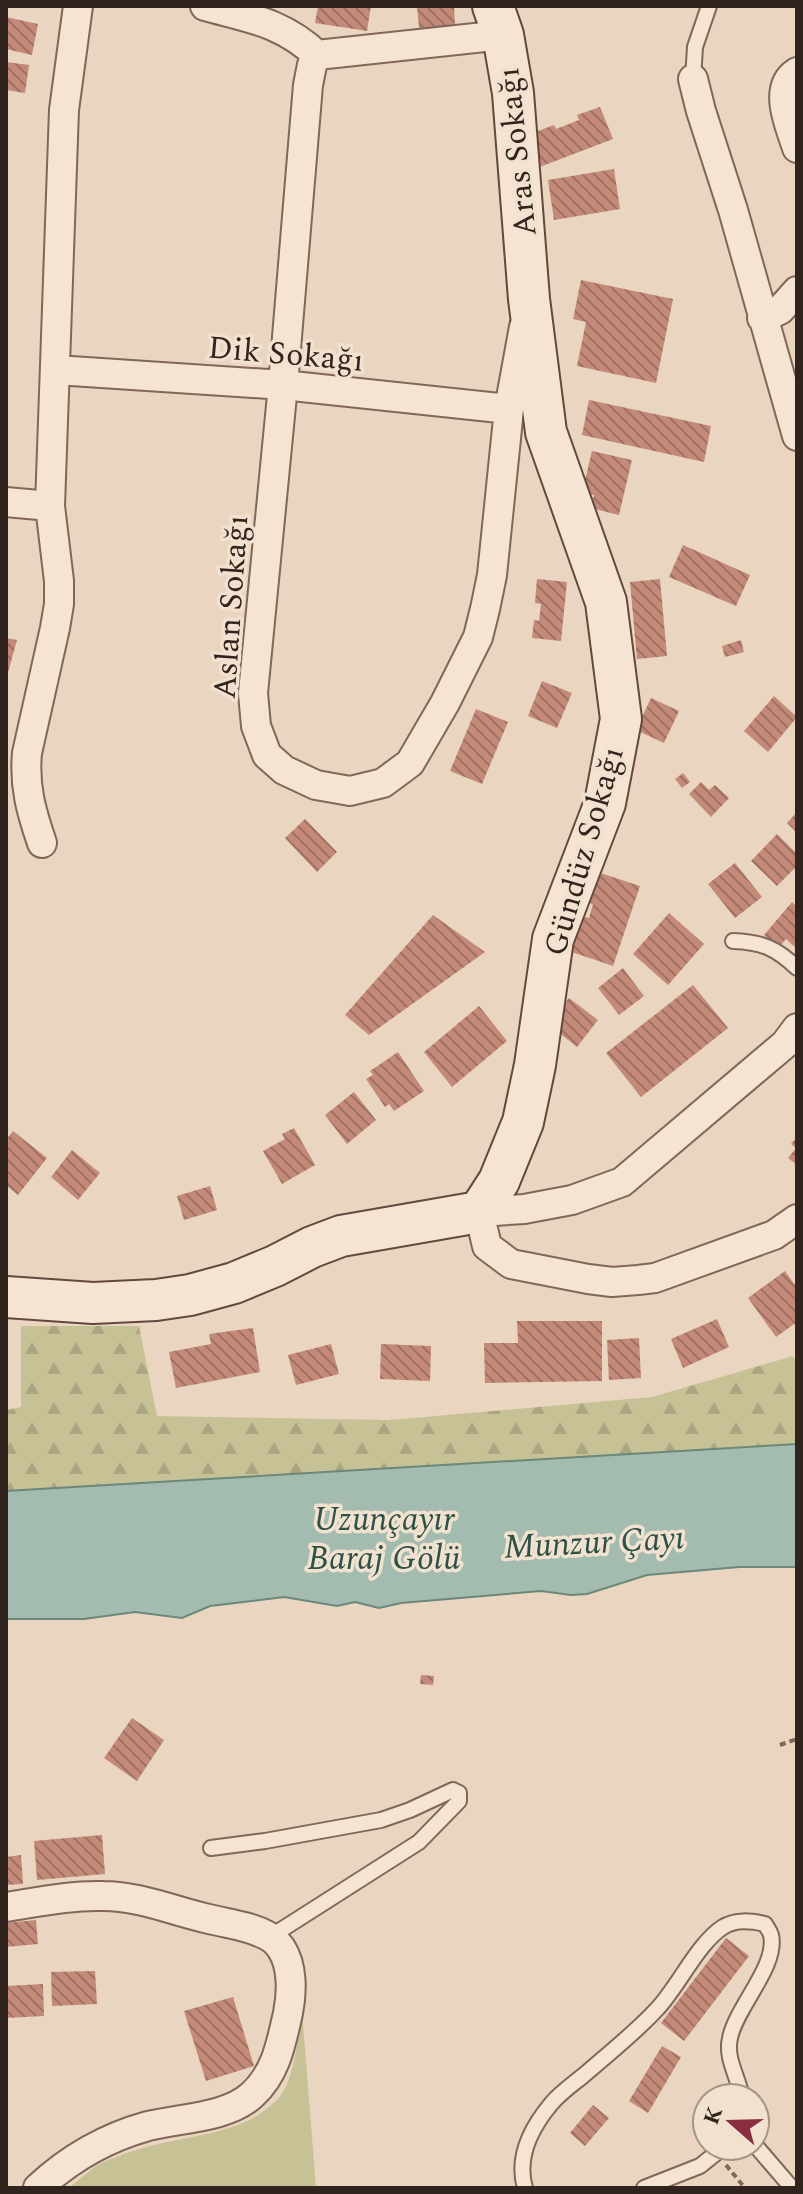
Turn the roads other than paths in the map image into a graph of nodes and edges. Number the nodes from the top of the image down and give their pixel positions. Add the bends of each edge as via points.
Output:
1 (78, 6) edge
2 (205, 6) edge
3 (709, 6) edge
4 (498, 20) edge
5 (317, 55) junction
6 (797, 72) edge
7 (693, 79) joint
8 (797, 148) edge
9 (797, 291) edge
10 (529, 299) junction
11 (762, 318) junction
12 (56, 370) junction
13 (283, 385) junction
14 (509, 409) junction
15 (797, 436) edge
16 (6, 502) edge
17 (50, 506) junction
18 (42, 843) dead end
19 (733, 941) dead end
20 (797, 968) edge
21 (797, 1028) edge
22 (479, 1212) junction
23 (797, 1219) edge
24 (6, 1297) edge
25 (211, 1848) dead end
26 (6, 1907) edge
27 (270, 1937) junction
28 (737, 2082) edge
29 (705, 2162) edge
30 (770, 2162) edge
31 (38, 2188) edge
32 (525, 2188) edge
33 (644, 2188) edge
34 (792, 2188) edge

1 - 12 street via 64,110
2 - 5 street via 271,24
3 - 7 lane via 695,47
4 - 5 street
4 - 10 main road, Aras Sokağı via 513,93
5 - 13 street, Aslan Sokağı via 308,85
6 - 8 street via 786,85 784,100
7 - 11 street
9 - 11 street via 780,310
10 - 14 street, Aslan Sokağı
10 - 22 main road, Gündüz Sokağı via 546,432 606,602 621,719 605,803 553,939 523,1122 499,1181
11 - 15 street
12 - 13 street, Dik Sokağı
12 - 17 street
13 - 14 street, Dik Sokağı
13 - 14 street, Aslan Sokağı via 253,693 256,726 267,755 284,770 316,785 350,791 383,783 410,763 478,637 492,575
16 - 17 street
17 - 18 street via 59,604 26,771
19 - 20 lane via 762,944
21 - 22 street via 785,1044 622,1182 572,1200
22 - 23 street via 487,1246 511,1264 612,1282 655,1278 774,1235
22 - 24 main road via 341,1236 234,1283 190,1295 93,1303
25 - 27 lane via 381,1820 453,1790 459,1793 459,1801 419,1842
26 - 27 street via 119,1897
27 - 31 street via 287,1963 289,2005 277,2060 250,2097 231,2108 150,2126 94,2146
28 - 32 lane via 730,2038 766,1965 771,1935 765,1924 750,1920 722,1928 658,2008 552,2102 525,2147
29 - 33 lane
30 - 34 lane

